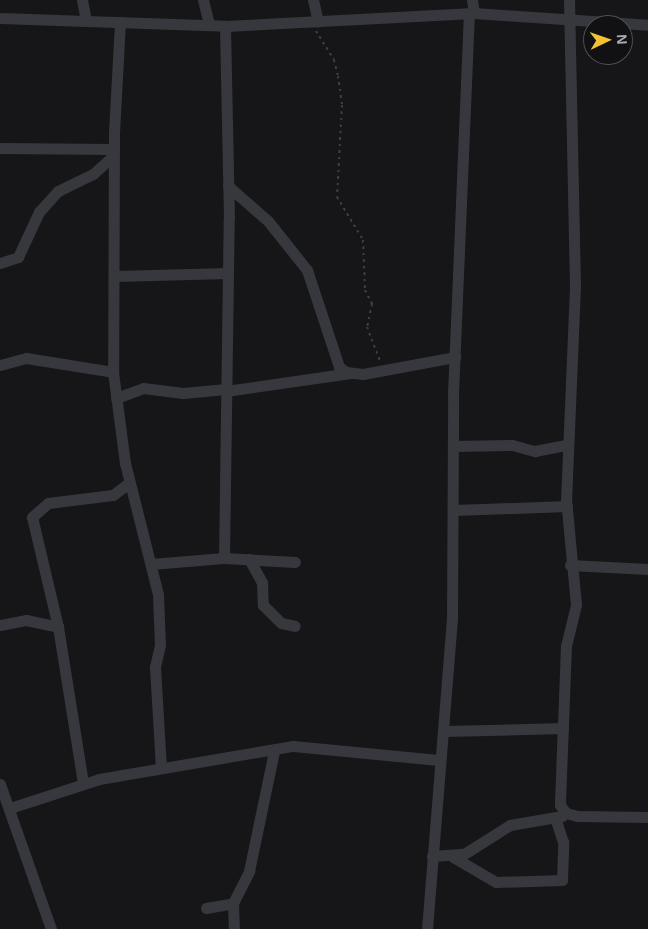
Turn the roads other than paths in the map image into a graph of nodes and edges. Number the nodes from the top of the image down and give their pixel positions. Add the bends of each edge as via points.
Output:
1 (82, 0) edge
2 (203, 0) edge
3 (313, 0) edge
4 (472, 0) edge
5 (568, 0) edge
6 (472, 13) junction
7 (0, 18) edge
8 (570, 19) junction
9 (86, 21) junction
10 (313, 21) junction
11 (120, 22) junction
12 (209, 24) junction
13 (648, 25) edge
14 (225, 26) junction
15 (0, 148) edge
16 (114, 152) junction
17 (228, 186) junction
18 (0, 263) edge
19 (228, 272) junction
20 (114, 276) junction
21 (455, 356) junction
22 (0, 365) edge
23 (113, 372) junction
24 (351, 373) junction
25 (226, 390) junction
26 (116, 398) junction
27 (567, 445) junction
28 (454, 446) junction
29 (130, 483) junction
30 (567, 506) junction
31 (454, 510) junction
32 (224, 558) junction
33 (249, 559) junction
34 (296, 562) dead end
35 (151, 564) junction
36 (570, 564) junction
37 (648, 569) edge
38 (0, 625) edge
39 (294, 626) dead end
40 (58, 627) junction
41 (564, 728) junction
42 (444, 731) junction
43 (274, 752) junction
44 (438, 760) junction
45 (161, 768) junction
46 (83, 783) junction
47 (0, 784) edge
48 (10, 808) junction
49 (566, 813) junction
50 (648, 817) edge
51 (556, 820) junction
52 (432, 856) junction
53 (453, 857) junction
54 (233, 903) junction
55 (206, 908) dead end
56 (51, 929) edge
57 (234, 929) edge
58 (427, 929) edge

1 - 9 street
2 - 12 street
3 - 10 street
4 - 6 street
5 - 8 street
6 - 8 street
6 - 10 street
6 - 21 street
7 - 9 street
8 - 13 street
8 - 27 street via 575,286
9 - 11 street
10 - 14 street
11 - 12 street
11 - 16 street
12 - 14 street
14 - 17 street
15 - 16 street
16 - 18 street via 93,174 58,191 39,212 18,257
16 - 20 street
17 - 19 street
17 - 24 street via 268,221 307,270 339,367
19 - 20 street
19 - 25 street
20 - 23 street
21 - 24 street via 387,370
21 - 28 street
22 - 23 street via 26,358
23 - 26 street
24 - 25 street
25 - 26 street via 183,394 143,388
25 - 32 street
26 - 29 street
27 - 28 street via 535,451 512,444
27 - 30 street
28 - 31 street
29 - 35 street
29 - 40 street via 113,495 48,503 32,517
30 - 31 street
30 - 36 street
31 - 42 street
32 - 33 street
32 - 35 street
33 - 34 street
33 - 39 street via 262,582 263,605 281,623
35 - 45 street via 158,594 160,645 155,667
36 - 37 street
36 - 41 street via 576,605 566,646
38 - 40 street via 26,620
40 - 46 street
41 - 42 street
41 - 49 street via 560,805
42 - 44 street
43 - 44 street via 293,746
43 - 45 street
43 - 54 street via 249,871
44 - 52 street
45 - 46 street
46 - 48 street
47 - 48 street
48 - 56 street
49 - 50 street
49 - 51 street
51 - 53 street via 510,826
51 - 53 street via 563,842 562,880 496,882
52 - 53 street
52 - 58 street
54 - 55 street
54 - 57 street

